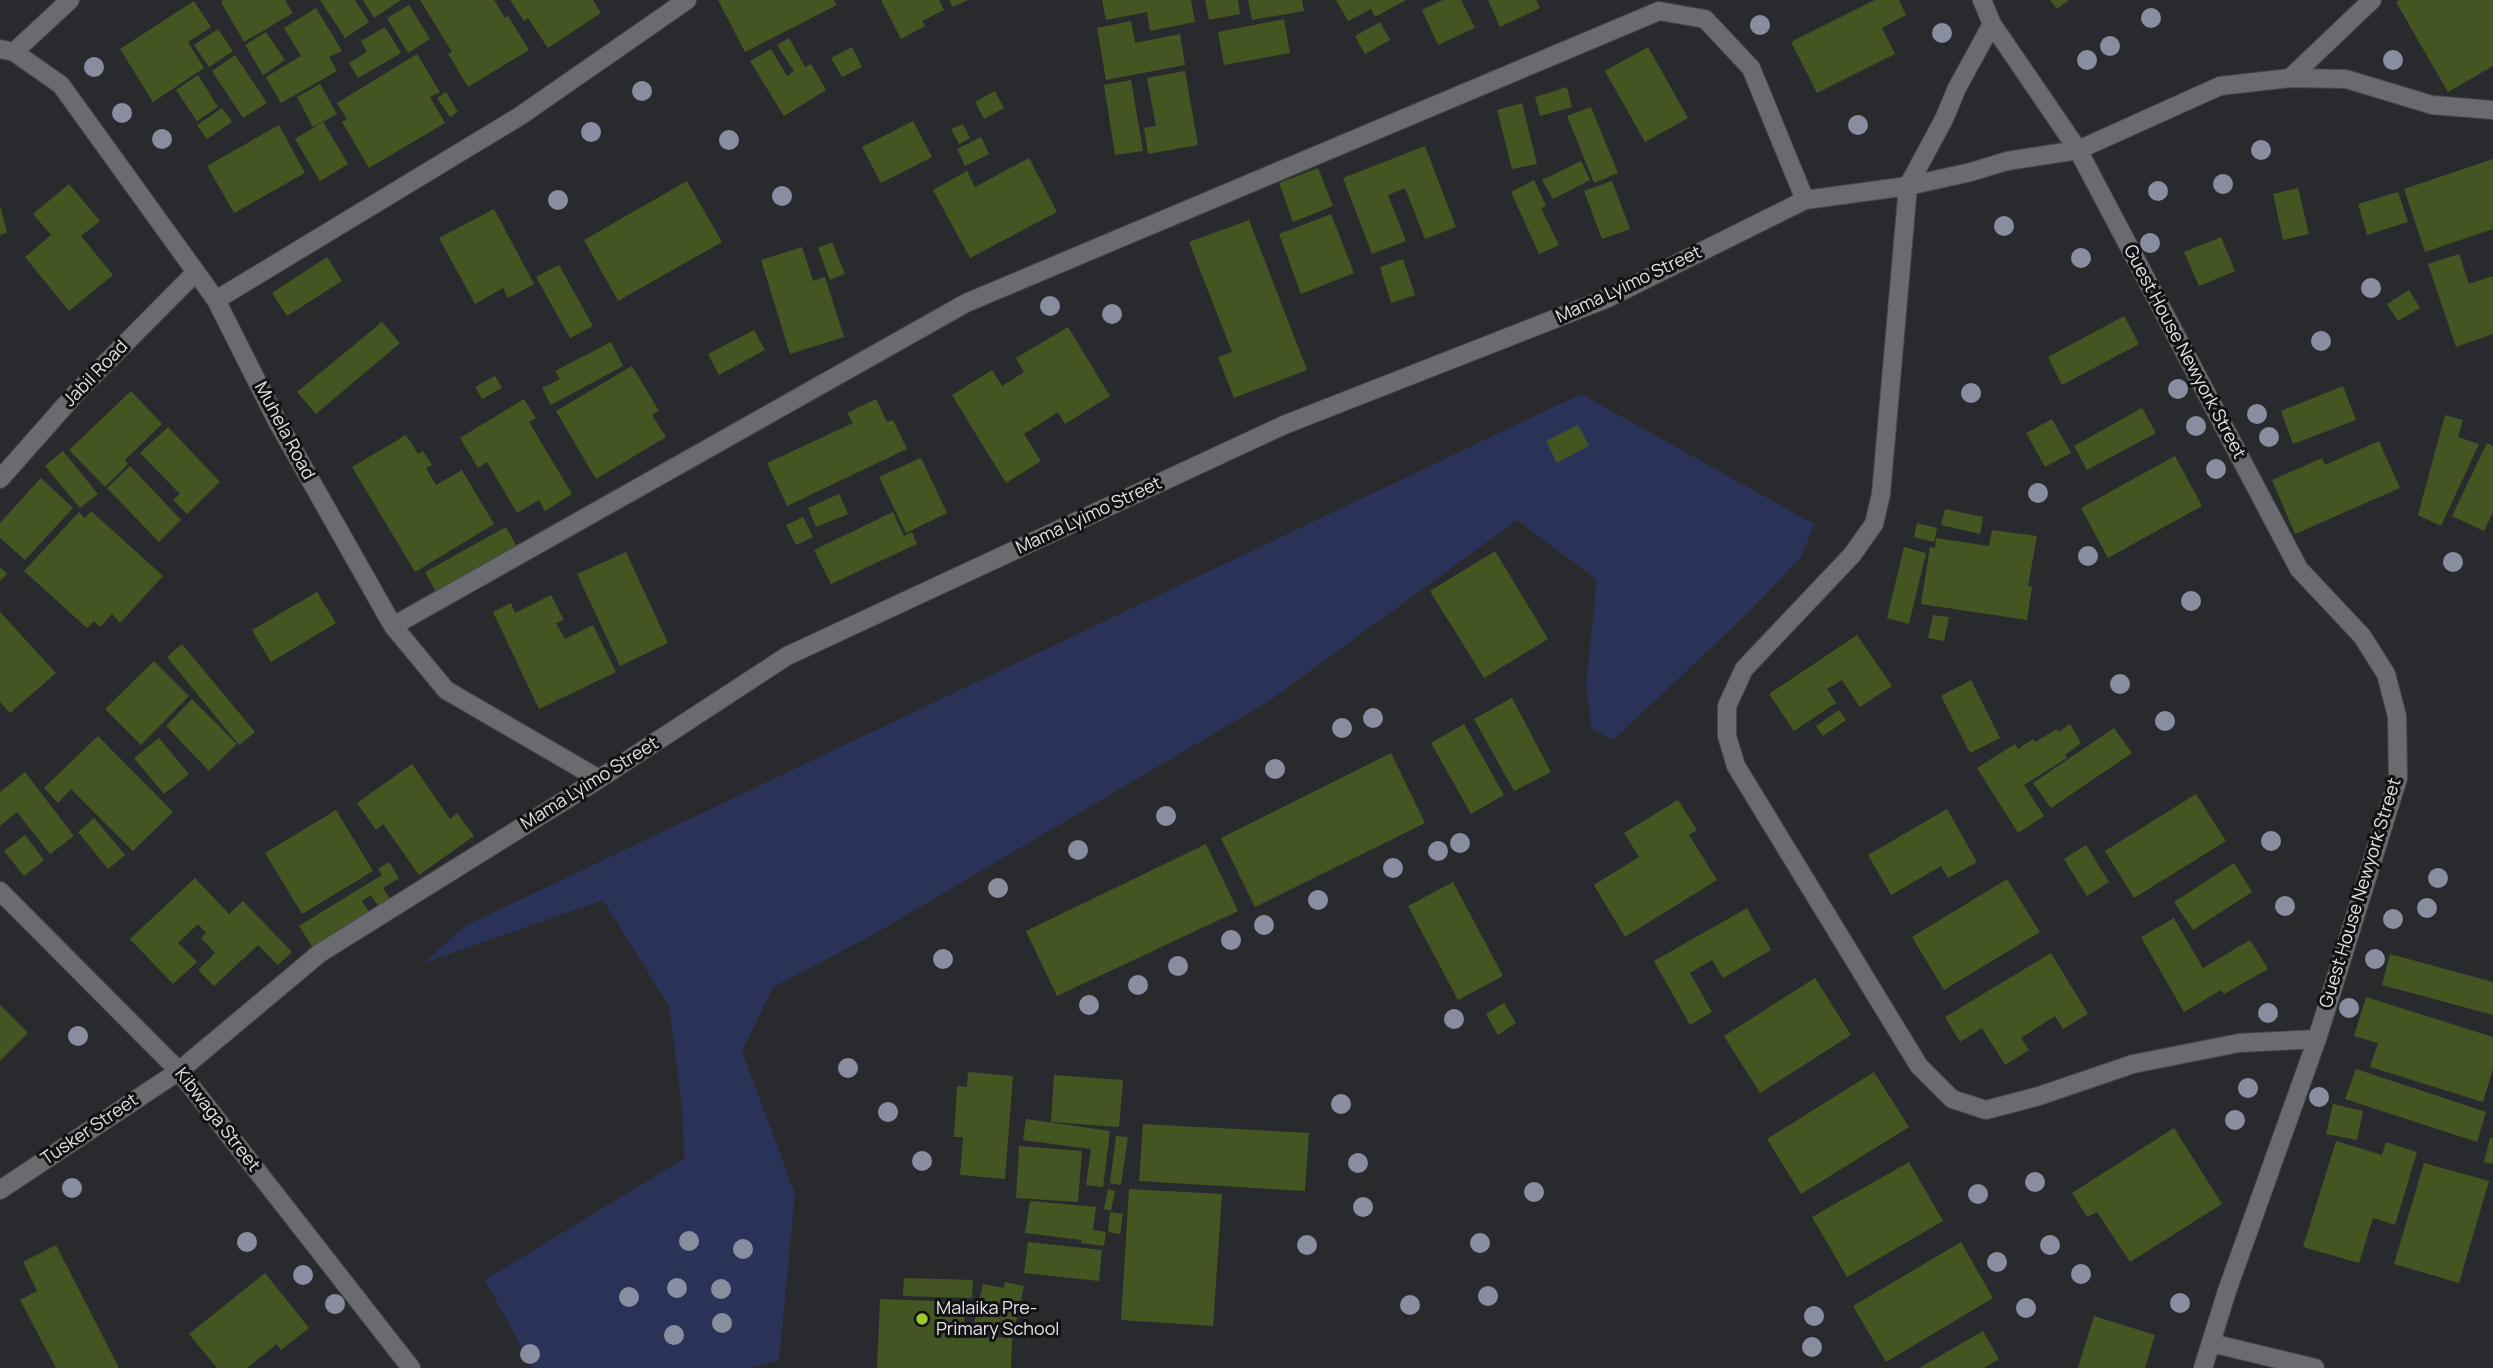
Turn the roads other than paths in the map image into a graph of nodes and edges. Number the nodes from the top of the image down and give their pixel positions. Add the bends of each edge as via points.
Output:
1 (70, 0) edge
2 (687, 0) edge
3 (1982, 0) edge
4 (2372, 0) edge
5 (1992, 24) junction
6 (7, 50) edge
7 (2290, 78) junction
8 (2493, 110) edge
9 (2078, 150) junction
10 (1908, 186) junction
11 (1805, 200) junction
12 (196, 272) junction
13 (216, 300) junction
14 (0, 479) edge
15 (393, 626) junction
16 (599, 779) junction
17 (0, 891) edge
18 (2316, 1039) junction
19 (179, 1071) junction
20 (0, 1190) edge
21 (2211, 1343) junction
22 (411, 1368) edge
23 (2203, 1368) edge
24 (2315, 1368) edge

1 - 6 street
2 - 13 street via 520,116
3 - 5 street
4 - 7 street
5 - 9 street
5 - 10 street
6 - 12 street, Muhela Road via 61,85
7 - 8 street, Mama Lyimo Street via 2347,79 2432,105
7 - 9 street, Mama Lyimo Street via 2220,86
9 - 10 street, Mama Lyimo Street via 2007,161
9 - 18 street, Guest House Newyork Street via 2299,569 2362,636 2386,674 2397,716 2398,778
10 - 11 street, Mama Lyimo Street
10 - 18 street via 1881,494 1874,524 1852,555 1744,669 1727,706 1727,736 1737,766 1920,1066 1951,1099 1986,1110 2133,1064 2239,1044
11 - 15 street via 1751,68 1705,19 1659,11 966,303
11 - 16 street, Mama Lyimo Street via 1608,298 1284,425 788,656
12 - 13 street, Muhela Road
12 - 14 street, Jabil Road via 77,392
13 - 15 street, Muhela Road via 277,421
15 - 16 street, Muhela Road via 446,690
16 - 19 street, Mama Lyimo Street via 320,953
17 - 19 street, Kibwaga Street
18 - 21 street, Guest House Newyork Street
19 - 20 street, Tusker Street
19 - 22 street, Kibwaga Street
21 - 23 street, Guest House Newyork Street
21 - 24 street

